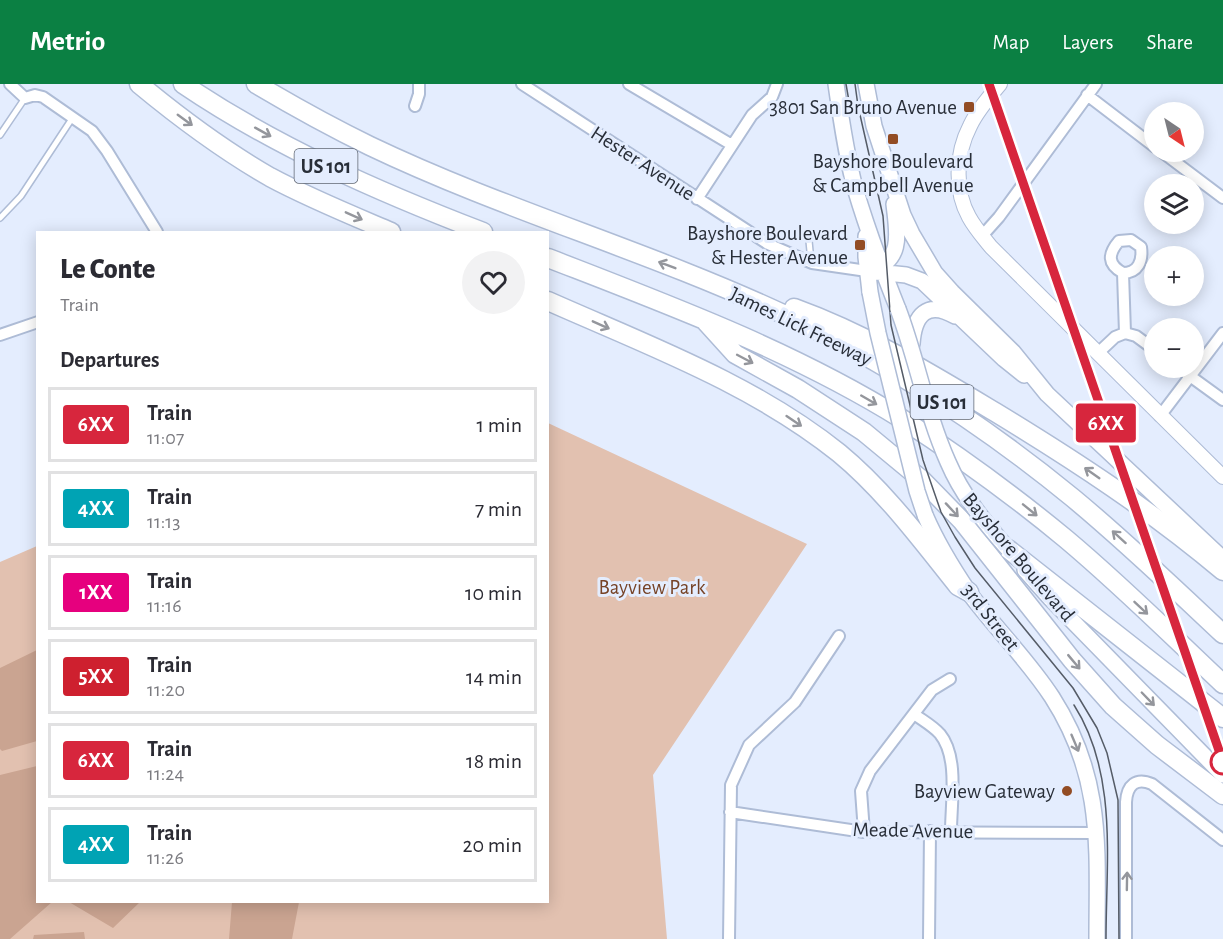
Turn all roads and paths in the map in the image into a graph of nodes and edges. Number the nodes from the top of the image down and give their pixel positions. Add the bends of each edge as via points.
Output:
1 (10, 84) edge
2 (139, 84) edge
3 (183, 84) edge
4 (256, 84) edge
5 (419, 84) edge
6 (522, 84) edge
7 (629, 84) edge
8 (646, 84) edge
9 (777, 84) edge
10 (836, 84) edge
11 (866, 84) edge
12 (1000, 84) edge
13 (1096, 84) edge
14 (1087, 95) junction
15 (26, 98) junction
16 (655, 101) junction
17 (415, 106) dead end
18 (73, 117) junction
19 (0, 135) edge
20 (1144, 139) edge
21 (732, 145) junction
22 (1175, 162) edge
23 (892, 180) junction
24 (697, 198) junction
25 (1223, 198) edge
26 (0, 218) edge
27 (156, 231) edge
28 (389, 231) edge
29 (480, 231) edge
30 (982, 236) junction
31 (809, 241) dead end
32 (549, 258) edge
33 (812, 263) junction
34 (878, 270) junction
35 (1123, 273) dead end
36 (711, 282) junction
37 (549, 301) edge
38 (703, 318) junction
39 (963, 320) junction
40 (36, 323) edge
41 (1125, 333) junction
42 (1223, 333) edge
43 (0, 335) edge
44 (1144, 342) edge
45 (912, 344) junction
46 (1098, 353) junction
47 (1204, 359) edge
48 (1189, 378) edge
49 (1194, 378) edge
50 (1047, 394) junction
51 (1223, 400) edge
52 (1160, 416) junction
53 (1223, 477) edge
54 (1008, 549) junction
55 (1223, 559) edge
56 (1223, 571) edge
57 (969, 592) junction
58 (1223, 634) edge
59 (839, 636) dead end
60 (950, 679) dead end
61 (1223, 684) edge
62 (914, 714) junction
63 (1223, 718) edge
64 (1223, 775) edge
65 (1223, 795) edge
66 (730, 812) junction
67 (930, 831) junction
68 (951, 831) junction
69 (864, 832) junction
70 (1097, 832) junction
71 (1223, 840) edge
72 (729, 939) edge
73 (929, 939) edge
74 (1097, 939) edge
75 (1126, 939) edge

1 - 15 street
2 -> 28 highway via 255,168
3 -> 29 highway, US 101 via 327,166
36 -> 4 highway, James Lick Freeway / US 101 via 410,164 322,122
5 - 17 street
6 - 24 street, Hester Avenue
7 - 16 street
8 - 16 street
9 - 21 street via 772,97 752,115
10 - 34 main road, Bayshore Boulevard via 849,164
11 - 23 main road via 874,126
12 - 30 main road via 970,125 960,157 963,204
13 - 14 street
14 - 20 street
14 - 30 street
15 - 18 street via 43,97
15 - 19 lane
16 - 21 street
18 - 26 lane via 21,196
18 - 27 street via 92,131 107,151
21 - 24 street
22 - 25 street
23 - 34 main road via 896,243 890,261
23 - 50 main road via 912,234 935,273 1013,352
24 - 33 street, Hester Avenue via 768,244
30 - 46 main road
31 - 33 lane
32 - 38 highway, James Lick Freeway / US 101
33 - 34 street, Hester Avenue
34 - 39 main road via 922,281
34 - 45 main road, Bayshore Boulevard, bridge
34 - 57 main road, 3rd Street, bridge via 870,292 917,491 935,539
35 - 41 street
56 -> 36 highway via 1082,466 902,357 827,320
58 -> 36 highway, James Lick Freeway / US 101 via 1092,513 988,433 854,350
37 -> 57 highway via 724,381 813,434 840,454 886,499 958,586
38 -> 61 highway, James Lick Freeway / US 101 via 847,387 973,467 1067,540
38 -> 65 highway via 735,354 864,432 922,480 962,521 1106,699 1157,745
39 - 45 main road via 943,309 926,311 917,321
39 - 50 main road
40 - 43 street
41 - 44 street
41 - 46 street
42 - 47 street
45 - 54 main road, Bayshore Boulevard, bridge via 931,417 949,465 976,510
46 - 52 main road
48 - 52 street
49 - 51 street
50 - 55 main road
52 - 53 main road
54 - 63 highway
54 -> 64 main road, Bayshore Boulevard via 1050,598
57 -> 70 main road, 3rd Street via 1041,682 1065,719 1092,793
59 - 66 street via 795,702 749,745 731,785
60 - 62 street via 932,690
62 - 68 street via 939,733 948,747 952,762
62 - 69 street via 870,771 861,791
66 - 69 street, Meade Avenue
66 - 72 street
67 - 68 street, Meade Avenue
67 - 69 street, Meade Avenue
67 - 73 street
68 - 70 street, Meade Avenue
70 - 74 main road, 3rd Street
75 -> 71 street via 1126,801 1131,786 1137,781 1152,784

